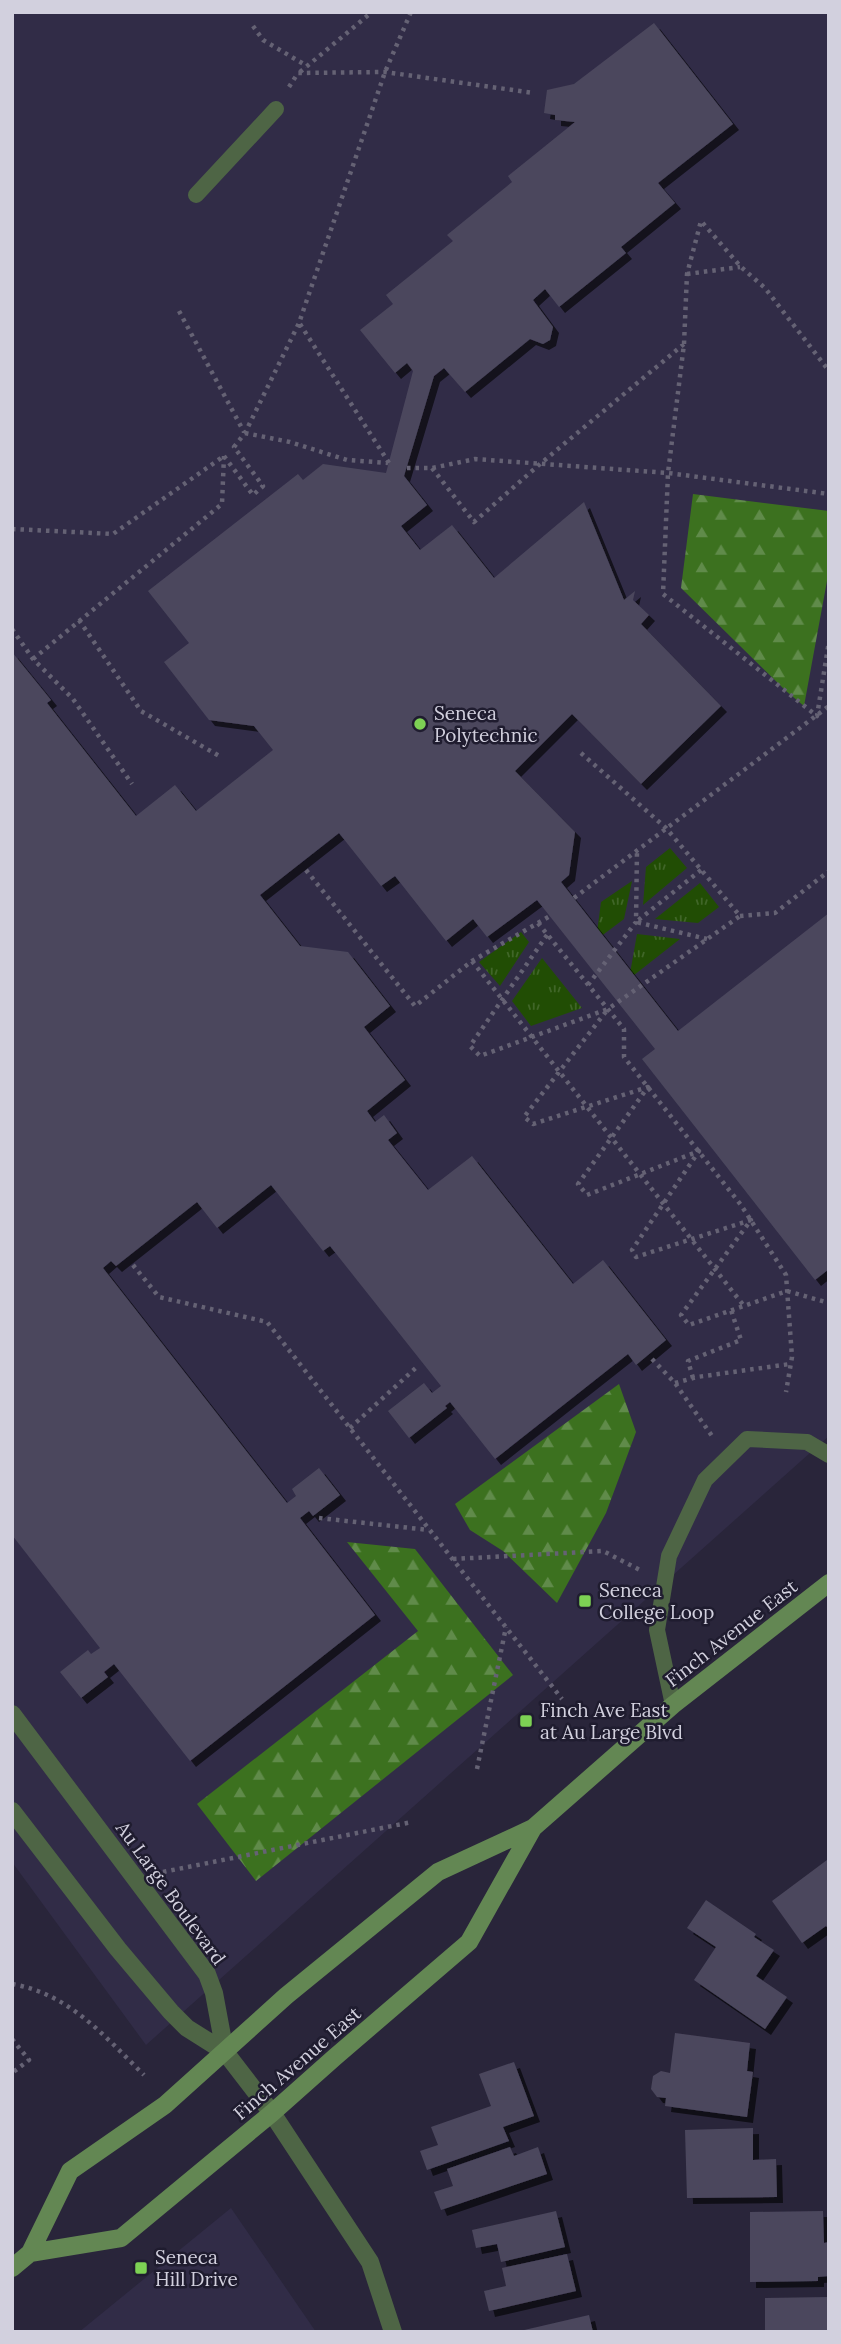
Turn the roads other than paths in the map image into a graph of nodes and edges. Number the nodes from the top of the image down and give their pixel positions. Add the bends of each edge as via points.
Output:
1 (276, 109) road end
2 (196, 195) dead end
3 (829, 1455) edge
4 (829, 1583) edge
5 (673, 1705) junction
6 (12, 1714) edge
7 (12, 1811) edge
8 (533, 1828) junction
9 (225, 2052) junction
10 (272, 2113) junction
11 (30, 2253) junction
12 (12, 2268) edge
13 (393, 2332) edge

1 - 2 lane
3 - 5 lane via 807,1442 747,1439 705,1480 669,1556 657,1630
4 - 5 main road, Finch Avenue East
5 - 8 main road, Finch Avenue East
6 - 9 street, Au Large Boulevard via 207,1974
7 - 9 street via 171,2012
8 - 9 main road, Finch Avenue East via 438,1872
8 - 10 main road, Finch Avenue East via 469,1942
9 - 10 street
9 - 11 main road, Finch Avenue East via 165,2105 70,2171
10 - 11 main road, Finch Avenue East via 121,2238
10 - 13 street via 370,2262
11 - 12 main road, Finch Avenue East

